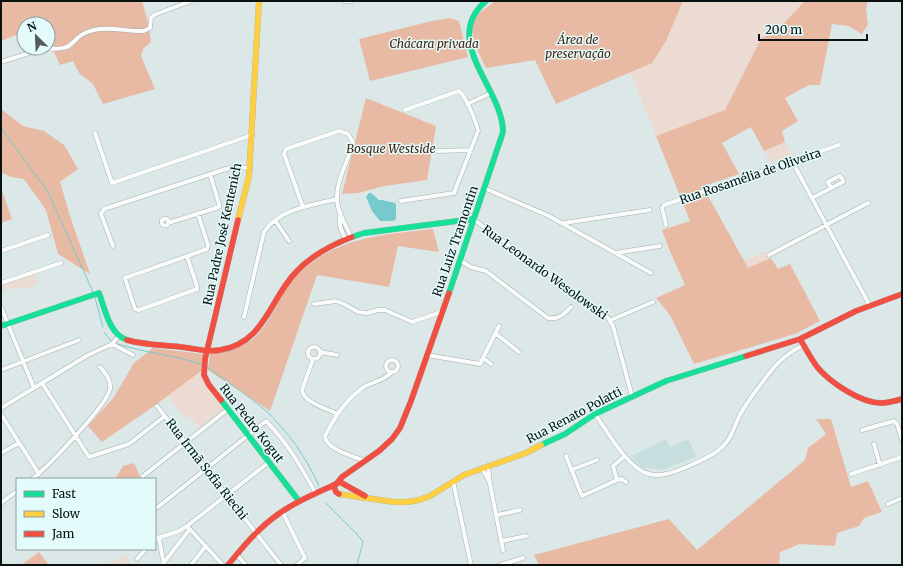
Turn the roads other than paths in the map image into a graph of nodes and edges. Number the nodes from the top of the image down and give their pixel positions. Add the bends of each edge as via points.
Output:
1 (191, 1) edge
2 (259, 1) edge
3 (345, 1) edge
4 (351, 1) edge
5 (486, 1) edge
6 (56, 50) edge
7 (20, 56) edge
8 (1, 62) edge
9 (491, 93) junction
10 (467, 104) junction
11 (405, 110) dead end
12 (95, 132) dead end
13 (252, 135) junction
14 (839, 145) dead end
15 (471, 150) junction
16 (438, 151) dead end
17 (792, 161) junction
18 (250, 168) junction
19 (210, 174) junction
20 (484, 188) junction
21 (831, 188) dead end
22 (812, 198) junction
23 (337, 199) junction
24 (401, 201) dead end
25 (868, 203) dead end
26 (303, 207) junction
27 (650, 210) dead end
28 (198, 214) junction
29 (473, 219) junction
30 (275, 220) junction
31 (563, 223) junction
32 (168, 224) dead end
33 (666, 225) dead end
34 (827, 225) junction
35 (48, 235) dead end
36 (348, 238) junction
37 (289, 241) dead end
38 (113, 246) dead end
39 (660, 246) dead end
40 (1, 251) edge
41 (614, 253) junction
42 (769, 255) dead end
43 (187, 256) junction
44 (459, 260) junction
45 (61, 262) dead end
46 (651, 273) dead end
47 (1, 283) edge
48 (902, 294) edge
49 (652, 302) dead end
50 (314, 304) dead end
51 (870, 306) junction
52 (1, 307) edge
53 (571, 307) dead end
54 (442, 312) junction
55 (244, 317) dead end
56 (611, 320) junction
57 (8, 325) junction
58 (1, 326) edge
59 (498, 326) dead end
60 (495, 333) junction
61 (119, 336) junction
62 (800, 339) junction
63 (79, 340) dead end
64 (788, 343) junction
65 (112, 344) junction
66 (804, 345) junction
67 (207, 351) junction
68 (791, 351) junction
69 (320, 352) junction
70 (519, 352) dead end
71 (427, 354) junction
72 (133, 355) dead end
73 (338, 355) dead end
74 (483, 358) junction
75 (312, 359) junction
76 (23, 362) junction
77 (491, 364) dead end
78 (100, 367) dead end
79 (1, 370) edge
80 (392, 372) dead end
81 (42, 383) junction
82 (34, 388) junction
83 (632, 396) junction
84 (902, 399) edge
85 (157, 406) dead end
86 (1, 408) edge
87 (227, 410) junction
88 (1, 414) edge
89 (338, 414) junction
90 (595, 414) junction
91 (165, 416) junction
92 (862, 430) dead end
93 (75, 435) junction
94 (901, 435) edge
95 (248, 436) junction
96 (902, 440) edge
97 (186, 442) junction
98 (19, 443) junction
99 (874, 444) dead end
100 (1, 453) edge
101 (566, 456) dead end
102 (625, 456) junction
103 (902, 457) edge
104 (597, 460) dead end
105 (365, 461) junction
106 (268, 462) junction
107 (880, 465) junction
108 (485, 467) junction
109 (206, 469) junction
110 (571, 470) junction
111 (349, 472) junction
112 (39, 474) junction
113 (851, 474) dead end
114 (143, 476) dead end
115 (33, 478) edge
116 (617, 480) junction
117 (453, 482) junction
118 (626, 482) dead end
119 (336, 484) junction
120 (344, 484) junction
121 (16, 492) edge
122 (317, 493) junction
123 (338, 494) junction
124 (227, 495) junction
125 (368, 498) junction
126 (902, 498) edge
127 (299, 501) junction
128 (1, 503) edge
129 (888, 504) dead end
130 (158, 507) dead end
131 (520, 510) dead end
132 (282, 511) junction
133 (497, 515) junction
134 (188, 528) junction
135 (256, 533) junction
136 (526, 536) dead end
137 (157, 538) edge
138 (502, 541) junction
139 (206, 546) junction
140 (145, 550) edge
141 (504, 550) dead end
142 (237, 555) junction
143 (524, 558) dead end
144 (137, 559) dead end
145 (163, 565) edge
146 (191, 565) edge
147 (223, 565) edge
148 (228, 565) edge
149 (246, 565) edge
150 (281, 565) edge
151 (297, 565) edge
152 (471, 565) edge
153 (500, 565) edge

1 - 6 street via 154,15 150,28 144,32 98,29 80,35 67,48
2 - 13 main road, Rua Padre José Kentenich
3 - 4 street
5 - 9 main road, Rua Luiz Tramontin via 473,15 468,33 473,54
7 - 8 street
9 - 10 street
9 - 20 main road, Rua Luiz Tramontin via 503,126
10 - 11 street via 462,93 457,91
10 - 15 street via 478,128
12 - 13 street via 112,183
13 - 18 main road, Rua Padre José Kentenich
14 - 17 street, Rua Rosamélia de Oliveira
15 - 16 street
15 - 24 street via 454,193
17 - 22 street
17 - 33 street, Rua Rosamélia de Oliveira via 662,206
18 - 19 street via 230,168
18 - 67 main road, Rua Padre José Kentenich
19 - 28 street via 220,205
19 - 38 street via 102,210 101,214
20 - 29 main road, Rua Luiz Tramontin
20 - 31 street
21 - 22 street
22 - 34 street
23 - 26 street
23 - 26 street via 341,176 353,142 348,134 339,131 285,151
23 - 36 street
25 - 34 street
26 - 30 street
27 - 31 street
28 - 32 street
28 - 43 street via 208,247
29 - 36 main road via 374,232
29 - 44 main road, Rua Luiz Tramontin
29 - 56 street, Rua Leonardo Wesolowski
30 - 37 street
30 - 55 street via 264,232
31 - 41 street
34 - 42 street
34 - 51 street
35 - 40 street
36 - 67 main road via 320,253 294,273 252,336 234,346
39 - 41 street
41 - 46 street
43 - 43 street via 197,289 139,310 135,309 125,278
44 - 53 street via 471,267 484,269 548,318 561,317
44 - 54 main road, Rua Luiz Tramontin
45 - 47 street
48 - 51 main road, Rua Renato Polatti
49 - 56 street
50 - 54 street via 336,302 358,312 385,310 412,322
51 - 62 main road, Rua Renato Polatti
52 - 57 street
54 - 71 main road, Rua Luiz Tramontin
56 - 83 street, Rua Leonardo Wesolowski
57 - 58 main road
57 - 61 main road via 100,292 114,331
57 - 76 street
59 - 60 street
60 - 70 street
60 - 74 street
61 - 65 street
61 - 67 main road via 136,342
62 - 64 main road, Rua Renato Polatti
62 - 66 main road
63 - 76 street
64 - 68 street
64 - 83 main road, Rua Renato Polatti via 678,376
65 - 72 street
65 - 81 street via 88,355
66 - 68 street
66 - 84 main road via 823,374 843,388 878,403
67 - 87 main road, Rua Pedro Kogut via 205,378
68 - 102 street via 771,370 741,412 726,442 716,452 679,470 660,475 643,472
69 - 73 street
69 - 75 street via 318,357
69 - 75 street via 317,348 311,348 308,353
71 - 74 street via 480,364
71 - 105 main road, Rua Luiz Tramontin via 410,406 400,427 387,444
74 - 77 street
75 - 89 street via 303,395 307,400
76 - 79 street
76 - 82 street
78 - 93 street via 109,380 109,391 96,412
80 - 89 street via 385,379 359,391
81 - 82 street
81 - 93 street
82 - 86 street
83 - 90 main road, Rua Renato Polatti
85 - 91 street, Rua Irmã Sofia Riechi
87 - 95 main road, Rua Pedro Kogut
87 - 97 street
88 - 98 street
89 - 105 street via 326,441 341,452
90 - 102 street
90 - 108 main road, Rua Renato Polatti via 544,444
91 - 93 street via 130,444 89,457
91 - 97 street, Rua Irmã Sofia Riechi
92 - 94 street via 894,421
93 - 112 street
94 - 96 street
95 - 106 main road, Rua Pedro Kogut
95 - 109 street
95 - 122 street via 266,421 290,449
97 - 109 street, Rua Irmã Sofia Riechi
97 - 114 street
98 - 100 street
98 - 112 street
99 - 107 street
101 - 110 street
102 - 116 street via 613,466
103 - 107 street
104 - 110 street
105 - 111 main road, Rua Luiz Tramontin
106 - 124 street
106 - 127 main road, Rua Pedro Kogut
107 - 113 street
108 - 117 main road, Rua Renato Polatti
108 - 133 street
109 - 124 street, Rua Irmã Sofia Riechi
109 - 130 street
110 - 116 street via 582,496
111 - 119 main road, Rua Luiz Tramontin
111 - 120 main road
112 - 115 street
116 - 118 street via 622,479
117 - 125 main road, Rua Renato Polatti via 414,502
117 - 152 street
119 - 120 main road
119 - 122 main road, Rua Luiz Tramontin
119 - 123 main road via 334,489
120 - 123 main road via 345,491
120 - 125 main road, Rua Renato Polatti
121 - 128 street
122 - 123 main road, Rua Luiz Tramontin
122 - 127 main road, Rua Luiz Tramontin
123 - 125 main road, Rua Renato Polatti
124 - 134 street
124 - 135 street, Rua Irmã Sofia Riechi
126 - 129 street
127 - 132 main road, Rua Luiz Tramontin
131 - 133 street
132 - 135 main road, Rua Luiz Tramontin
132 - 151 street via 305,558
133 - 138 street
134 - 137 street
134 - 139 street
134 - 145 street
135 - 142 main road, Rua Luiz Tramontin
135 - 150 street, Rua Irmã Sofia Riechi
136 - 138 street
137 - 145 street
138 - 141 street
139 - 146 street
139 - 147 street
140 - 144 street
142 - 148 main road, Rua Luiz Tramontin
142 - 149 street
143 - 153 street

